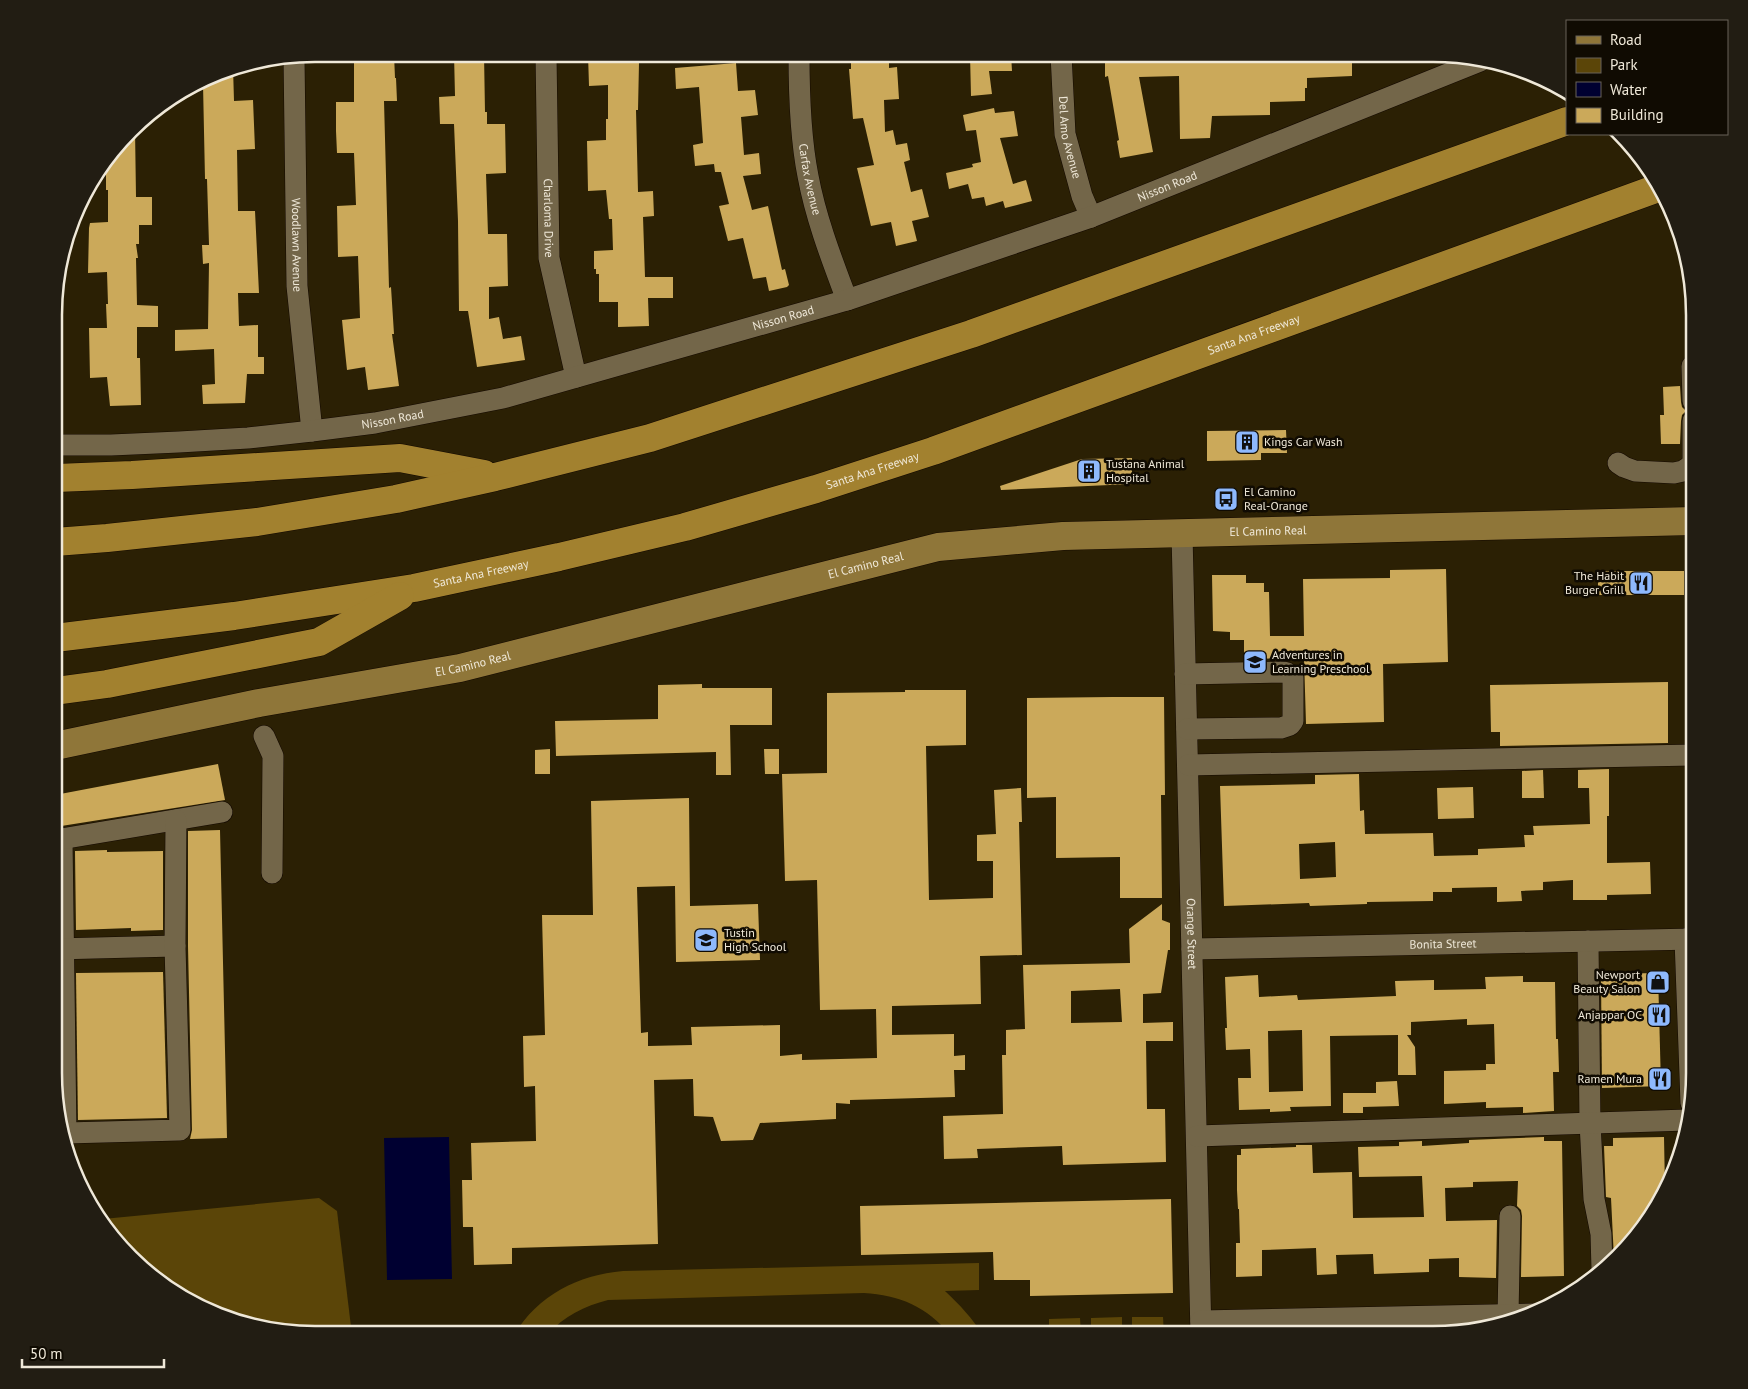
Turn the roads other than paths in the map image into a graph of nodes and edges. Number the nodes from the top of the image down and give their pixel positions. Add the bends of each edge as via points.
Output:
1 (546, 62) edge
2 (799, 62) edge
3 (1061, 62) edge
4 (294, 64) edge
5 (1469, 65) edge
6 (1566, 121) edge
7 (1652, 190) edge
8 (1091, 217) junction
9 (847, 300) junction
10 (576, 377) junction
11 (312, 431) junction
12 (62, 445) edge
13 (1618, 463) dead end
14 (1686, 470) edge
15 (495, 477) junction
16 (62, 478) edge
17 (1686, 521) edge
18 (1182, 534) junction
19 (62, 542) edge
20 (414, 588) junction
21 (62, 637) edge
22 (1185, 674) junction
23 (62, 690) edge
24 (1187, 729) junction
25 (264, 736) dead end
26 (62, 745) edge
27 (1686, 755) edge
28 (1188, 765) junction
29 (222, 812) dead end
30 (176, 820) junction
31 (62, 838) edge
32 (272, 873) dead end
33 (1686, 939) edge
34 (1588, 941) junction
35 (175, 946) junction
36 (62, 949) edge
37 (1192, 949) junction
38 (62, 1028) edge
39 (65, 1107) edge
40 (1681, 1120) edge
41 (1590, 1123) junction
42 (69, 1133) edge
43 (1197, 1136) junction
44 (1510, 1216) dead end
45 (1602, 1261) edge
46 (1508, 1315) joint
47 (1201, 1326) edge
48 (1248, 1326) edge

1 - 10 street, Charloma Drive via 549,258
2 - 9 street, Carfax Avenue via 807,174
3 - 8 street, Del Amo Avenue via 1065,134
4 - 11 street, Woodlawn Avenue via 297,286
5 - 8 street, Nisson Road
6 - 15 highway via 971,334 650,438
7 - 20 highway, Santa Ana Freeway via 933,451 816,489 685,527
8 - 9 street, Nisson Road
9 - 10 street, Nisson Road
10 - 11 street, Nisson Road via 503,398 445,410
11 - 12 street, Nisson Road via 180,442
13 - 14 street via 1635,471 1674,473
15 - 16 highway via 400,458
15 - 19 highway via 396,499 257,522
17 - 18 main road, El Camino Real
18 - 22 street, Orange Street
18 - 26 main road, El Camino Real via 1063,536 938,548 460,668 259,703
20 - 21 highway, Santa Ana Freeway via 234,616
20 - 23 highway via 319,642
22 - 24 street, Orange Street
22 - 24 street via 1282,672 1292,678 1293,721 1290,725 1281,728
24 - 28 street, Orange Street
25 - 32 street via 273,756
27 - 28 street
28 - 37 street, Orange Street
29 - 30 street
30 - 31 street
30 - 35 street
33 - 34 street, Bonita Street
34 - 37 street, Bonita Street
34 - 41 street
35 - 36 street
35 - 42 street via 180,1130
37 - 43 street, Orange Street
38 - 39 street
40 - 41 street
41 - 43 street
41 - 45 street
43 - 47 street, Orange Street
44 - 46 street
46 - 48 street

